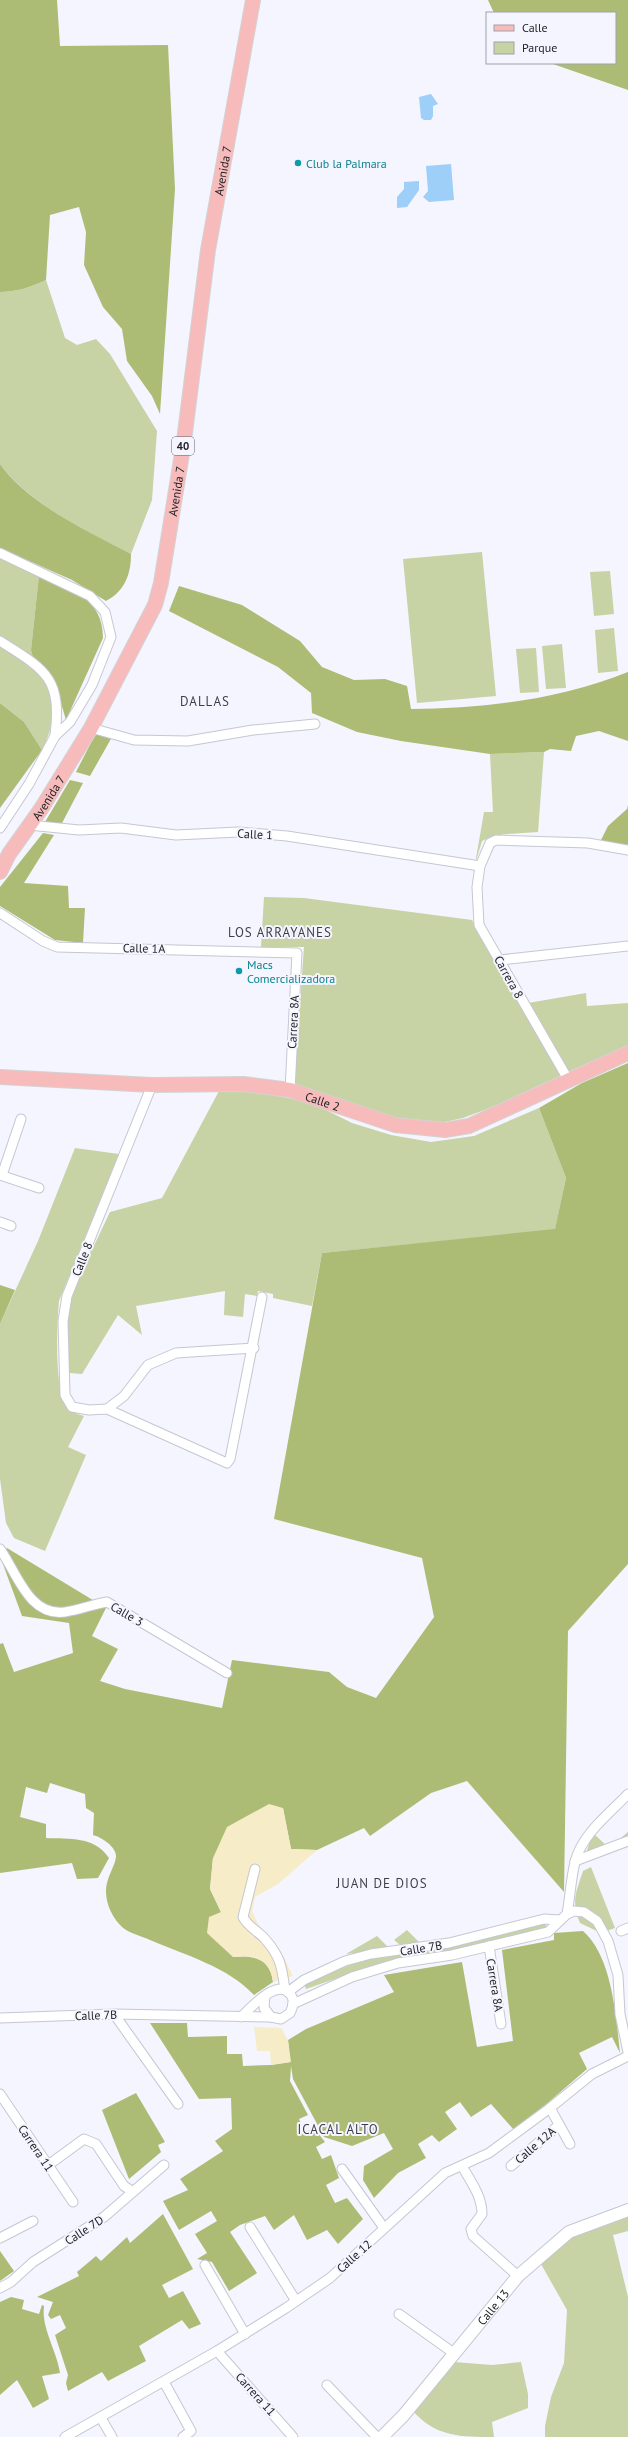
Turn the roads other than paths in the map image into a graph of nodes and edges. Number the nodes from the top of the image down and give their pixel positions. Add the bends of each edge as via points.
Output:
1 (253, 0) edge
2 (0, 553) edge
3 (0, 641) edge
4 (315, 724) dead end
5 (91, 728) junction
6 (55, 736) junction
7 (29, 825) junction
8 (0, 828) edge
9 (628, 850) edge
10 (480, 866) junction
11 (0, 872) edge
12 (0, 913) edge
13 (628, 946) edge
14 (297, 953) joint
15 (500, 960) junction
16 (628, 1054) edge
17 (0, 1077) edge
18 (569, 1081) junction
19 (152, 1085) junction
20 (290, 1090) junction
21 (21, 1119) dead end
22 (1, 1175) edge
23 (39, 1188) dead end
24 (0, 1222) edge
25 (11, 1226) dead end
26 (262, 1297) dead end
27 (254, 1348) junction
28 (107, 1409) junction
29 (0, 1549) edge
30 (226, 1673) dead end
31 (628, 1794) edge
32 (628, 1840) edge
33 (575, 1861) junction
34 (255, 1869) dead end
35 (567, 1914) junction
36 (560, 1920) junction
37 (489, 1946) junction
38 (287, 1991) junction
39 (265, 1996) junction
40 (293, 2004) junction
41 (114, 2014) junction
42 (241, 2017) junction
43 (271, 2017) junction
44 (0, 2018) edge
45 (501, 2024) dead end
46 (628, 2052) edge
47 (628, 2056) edge
48 (0, 2094) edge
49 (178, 2104) dead end
50 (550, 2108) junction
51 (559, 2125) junction
52 (570, 2144) dead end
53 (164, 2165) dead end
54 (47, 2166) junction
55 (462, 2166) junction
56 (511, 2166) dead end
57 (342, 2170) dead end
58 (132, 2191) junction
59 (74, 2202) dead end
60 (628, 2210) edge
61 (34, 2220) dead end
62 (250, 2227) dead end
63 (384, 2228) junction
64 (0, 2238) edge
65 (205, 2264) dead end
66 (518, 2276) junction
67 (0, 2288) edge
68 (296, 2301) junction
69 (399, 2314) dead end
70 (246, 2334) junction
71 (217, 2351) junction
72 (455, 2354) junction
73 (164, 2382) junction
74 (327, 2385) dead end
75 (101, 2418) junction
76 (65, 2437) edge
77 (112, 2437) edge
78 (183, 2437) edge
79 (293, 2437) edge
80 (377, 2437) edge
81 (382, 2437) edge

1 - 5 main road, Avenida 7 / 40 via 208,250 184,441 161,583 155,605
2 - 6 street via 90,596 105,612 109,621 111,637 92,685 70,722
3 - 6 street via 42,670 52,685 56,695
4 - 5 street via 252,730 188,741 134,740
5 - 7 main road, Avenida 7 / 40
6 - 8 street via 29,784
7 - 10 street, Calle 1 via 79,830 121,828 176,835 239,832 287,836
7 - 11 main road, Avenida 7 / 40
9 - 10 street, Carrera 8 via 588,843 496,840 490,844
10 - 15 street, Carrera 8 via 477,887 479,925
12 - 14 street, Calle 1A via 43,941 57,947
13 - 15 street
14 - 20 street, Carrera 8A
15 - 18 street, Carrera 8
16 - 18 main road, Calle 2
17 - 19 main road, Calle 2
18 - 20 main road, Calle 2 via 469,1126 446,1130 395,1125
19 - 20 main road, Calle 2 via 243,1084
19 - 28 street, Calle 8 via 67,1296 63,1321 65,1395 72,1407 89,1410
21 - 22 street
22 - 23 street
24 - 25 street
26 - 27 street
27 - 28 street via 176,1353 165,1356 148,1365 124,1396
27 - 28 street via 230,1459 227,1463
29 - 30 street, Calle 3 via 33,1601 46,1611 64,1612 107,1602
31 - 33 street via 587,1837
32 - 33 street
33 - 35 street
34 - 38 street via 243,1917 265,1938 280,1959
35 - 36 street, Calle 7B
35 - 46 street via 584,1912 598,1921 608,1941 618,1975 620,2014
36 - 37 street, Calle 7B via 548,1932
36 - 38 street, Calle 7B via 544,1919 449,1943 371,1954 345,1961
37 - 40 street, Calle 7B via 452,1955 398,1963 352,1977
37 - 45 street, Carrera 8A
38 - 39 street via 274,1989
38 - 40 street
39 - 42 street
39 - 43 street via 264,2008
40 - 43 street via 286,2017
41 - 42 street, Calle 7B
41 - 44 street, Calle 7B
41 - 49 street
42 - 43 street, Calle 7B
47 - 50 street, Calle 12 via 592,2074
48 - 54 street, Carrera 11
50 - 51 street
50 - 55 street, Calle 12 via 489,2153
51 - 52 street
51 - 56 street, Calle 12A
53 - 58 street, Calle 7D
54 - 58 street via 84,2139 90,2140 96,2144 124,2186
54 - 59 street, Carrera 11
55 - 63 street, Calle 12 via 445,2173
55 - 66 street via 482,2205 482,2214 471,2229 474,2236
57 - 63 street
58 - 67 street, Calle 7D via 92,2226 33,2262 11,2282
60 - 66 main road, Calle 13 via 569,2232
61 - 64 street
62 - 68 street
63 - 68 street, Calle 12 via 330,2278
65 - 70 street
66 - 72 main road, Calle 13
68 - 70 street, Calle 12
69 - 72 street
70 - 71 street, Calle 12
71 - 73 street, Calle 12
71 - 79 street, Carrera 11
72 - 81 main road, Calle 13
73 - 75 street, Calle 12
73 - 78 street via 192,2431
74 - 80 street
75 - 76 street, Calle 12
75 - 77 street

